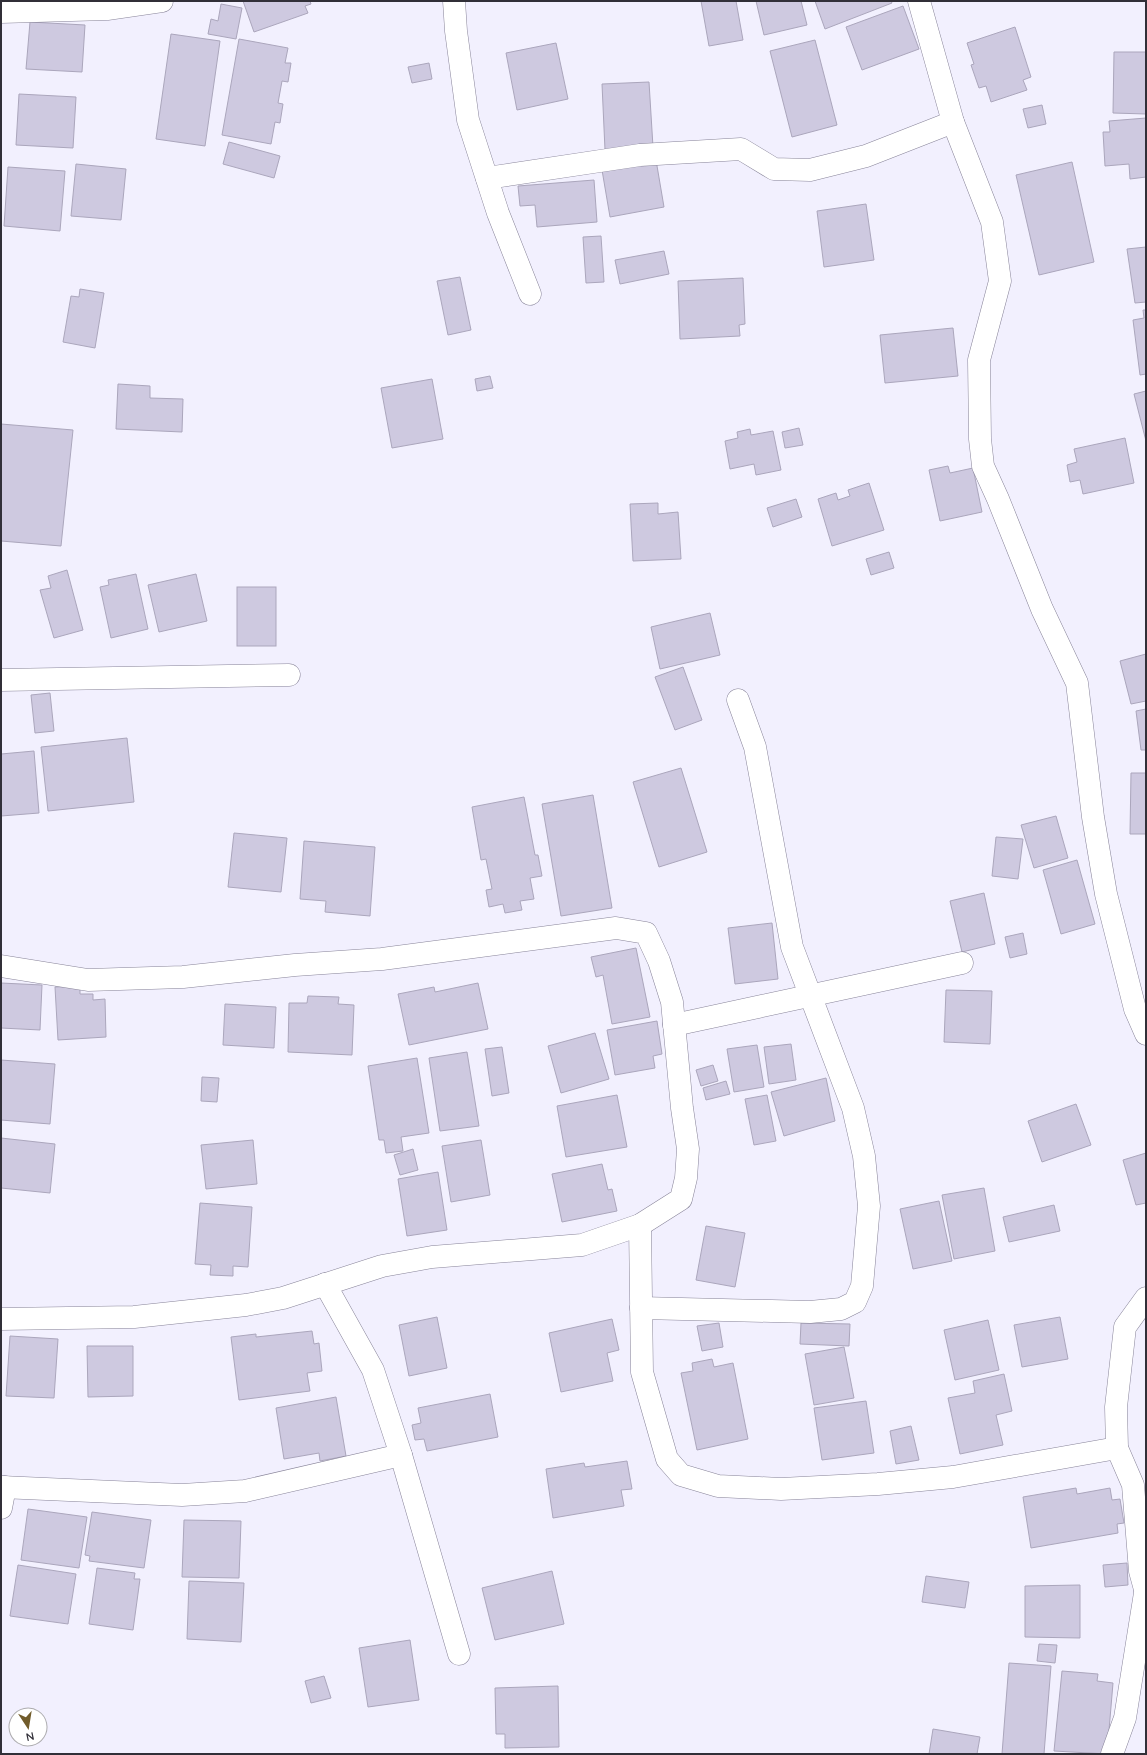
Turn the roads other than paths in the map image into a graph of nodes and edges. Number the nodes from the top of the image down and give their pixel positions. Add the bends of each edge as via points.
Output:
1 (162, 1) edge
2 (454, 1) edge
3 (919, 1) edge
4 (1, 12) edge
5 (953, 122) junction
6 (487, 178) junction
7 (530, 294) dead end
8 (289, 675) dead end
9 (1, 680) edge
10 (738, 700) dead end
11 (962, 963) dead end
12 (1, 966) edge
13 (811, 996) junction
14 (674, 1025) junction
15 (1146, 1034) edge
16 (640, 1225) junction
17 (325, 1284) junction
18 (1146, 1298) edge
19 (641, 1308) junction
20 (1, 1318) edge
21 (1117, 1448) junction
22 (401, 1455) junction
23 (2, 1494) edge
24 (1145, 1593) edge
25 (459, 1654) dead end
26 (1112, 1754) edge

1 - 4 street via 107,9
2 - 6 street via 468,120
3 - 5 street
5 - 6 street via 866,156 810,170 774,169 741,149 640,155
5 - 15 street via 992,222 1000,281 979,360 983,466 1042,609 1077,683 1093,817 1106,894 1134,1009
6 - 7 street
8 - 9 street
10 - 13 street via 756,748 792,947
11 - 13 street
12 - 14 street via 88,980 184,977 382,959 616,928 646,933 659,961 672,1002
13 - 14 street
13 - 19 street via 853,1108 864,1156 869,1206 862,1286 856,1302 841,1309 810,1312
14 - 16 street via 688,1149 686,1178 681,1199
16 - 17 street via 582,1245 432,1257 382,1266
16 - 19 street
17 - 20 street via 283,1298 246,1305 134,1317
17 - 22 street via 373,1370
18 - 21 street via 1125,1327 1116,1407
19 - 21 street via 642,1372 667,1459 681,1475 718,1486 781,1488 878,1484 953,1477
21 - 24 street via 1133,1485 1140,1571
22 - 23 street via 245,1491 182,1495
22 - 25 street
24 - 26 street via 1125,1718

